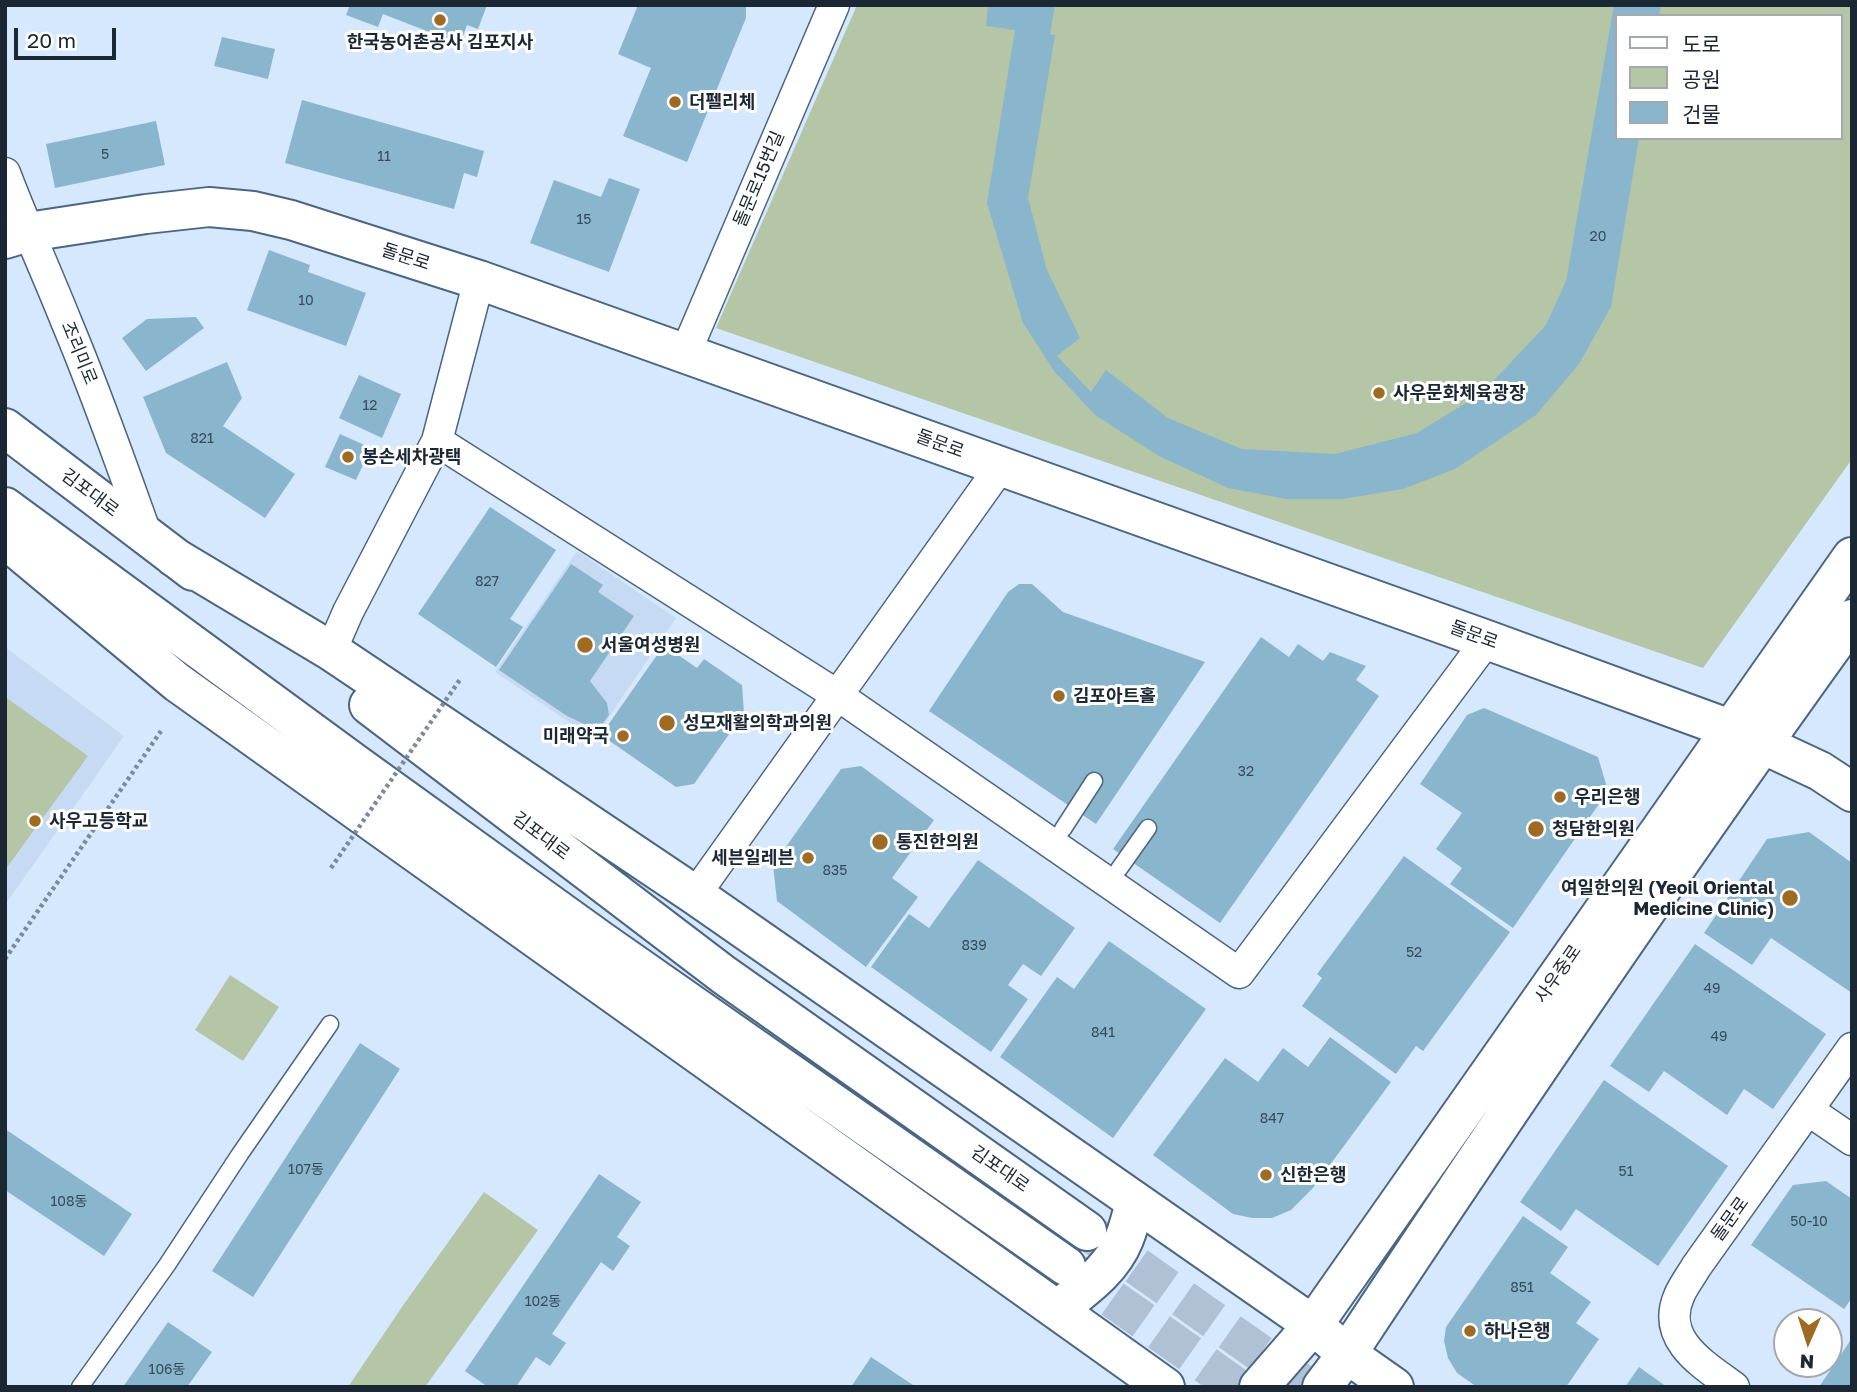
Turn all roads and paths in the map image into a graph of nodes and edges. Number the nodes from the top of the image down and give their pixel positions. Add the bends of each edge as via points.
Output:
1 (834, 5) edge
2 (5, 173) edge
3 (17, 236) edge
4 (479, 280) junction
5 (685, 354) junction
6 (5, 428) edge
7 (437, 441) junction
8 (1001, 466) junction
9 (5, 507) edge
10 (5, 539) edge
11 (160, 546) junction
12 (1852, 557) edge
13 (1852, 619) edge
14 (1487, 640) junction
15 (331, 651) junction
16 (461, 678) dead end
17 (837, 695) junction
18 (161, 731) dead end
19 (1746, 736) junction
20 (1094, 781) dead end
21 (1852, 792) edge
22 (1148, 828) dead end
23 (1063, 829) dead end
24 (331, 868) dead end
25 (1119, 869) dead end
26 (695, 895) junction
27 (5, 959) edge
28 (330, 1024) dead end
29 (1852, 1048) edge
30 (1808, 1110) junction
31 (1852, 1140) edge
32 (1135, 1202) junction
33 (1087, 1230) tunnel mouth
34 (1066, 1266) tunnel mouth
35 (1057, 1310) junction
36 (1313, 1325) junction
37 (1347, 1354) junction
38 (80, 1387) edge
39 (1165, 1387) edge
40 (1259, 1387) edge
41 (1322, 1387) edge
42 (1394, 1387) edge
43 (1734, 1387) edge

1 - 5 street, 돌문로15번길
2 - 3 street, 조리미로
3 - 4 main road, 돌문로 via 146,214 209,208 253,211
3 - 11 street, 조리미로 via 66,321
4 - 5 main road, 돌문로
4 - 7 street
5 - 8 main road, 돌문로
6 - 11 main road, 김포대로
7 - 15 street
7 - 17 street
8 - 14 main road, 돌문로
8 - 17 street
9 - 34 main road via 601,941
10 - 35 main road via 178,683
11 - 15 main road
11 - 33 main road, 김포대로 via 724,975
12 - 19 main road, 사우중로 via 1777,665
13 - 19 main road, 사우중로
14 - 17 street via 1239,973
14 - 19 main road, 돌문로
15 - 26 main road
16 - 24 path, bridge
17 - 26 street
18 - 27 path
19 - 21 main road, 돌문로 via 1820,771
19 - 36 main road, 사우중로
19 - 37 main road, 사우중로 via 1513,1104
20 - 23 lane
22 - 25 lane
26 - 32 main road
28 - 38 lane
29 - 30 street, 돌문로
30 - 31 street
30 - 43 street, 돌문로 via 1679,1296 1673,1320 1680,1340 1694,1358
32 - 35 main road via 1124,1240 1110,1263
32 - 36 main road
35 - 39 main road
36 - 37 main road
36 - 40 main road, 사우중로
37 - 41 main road, 사우중로
37 - 42 main road

